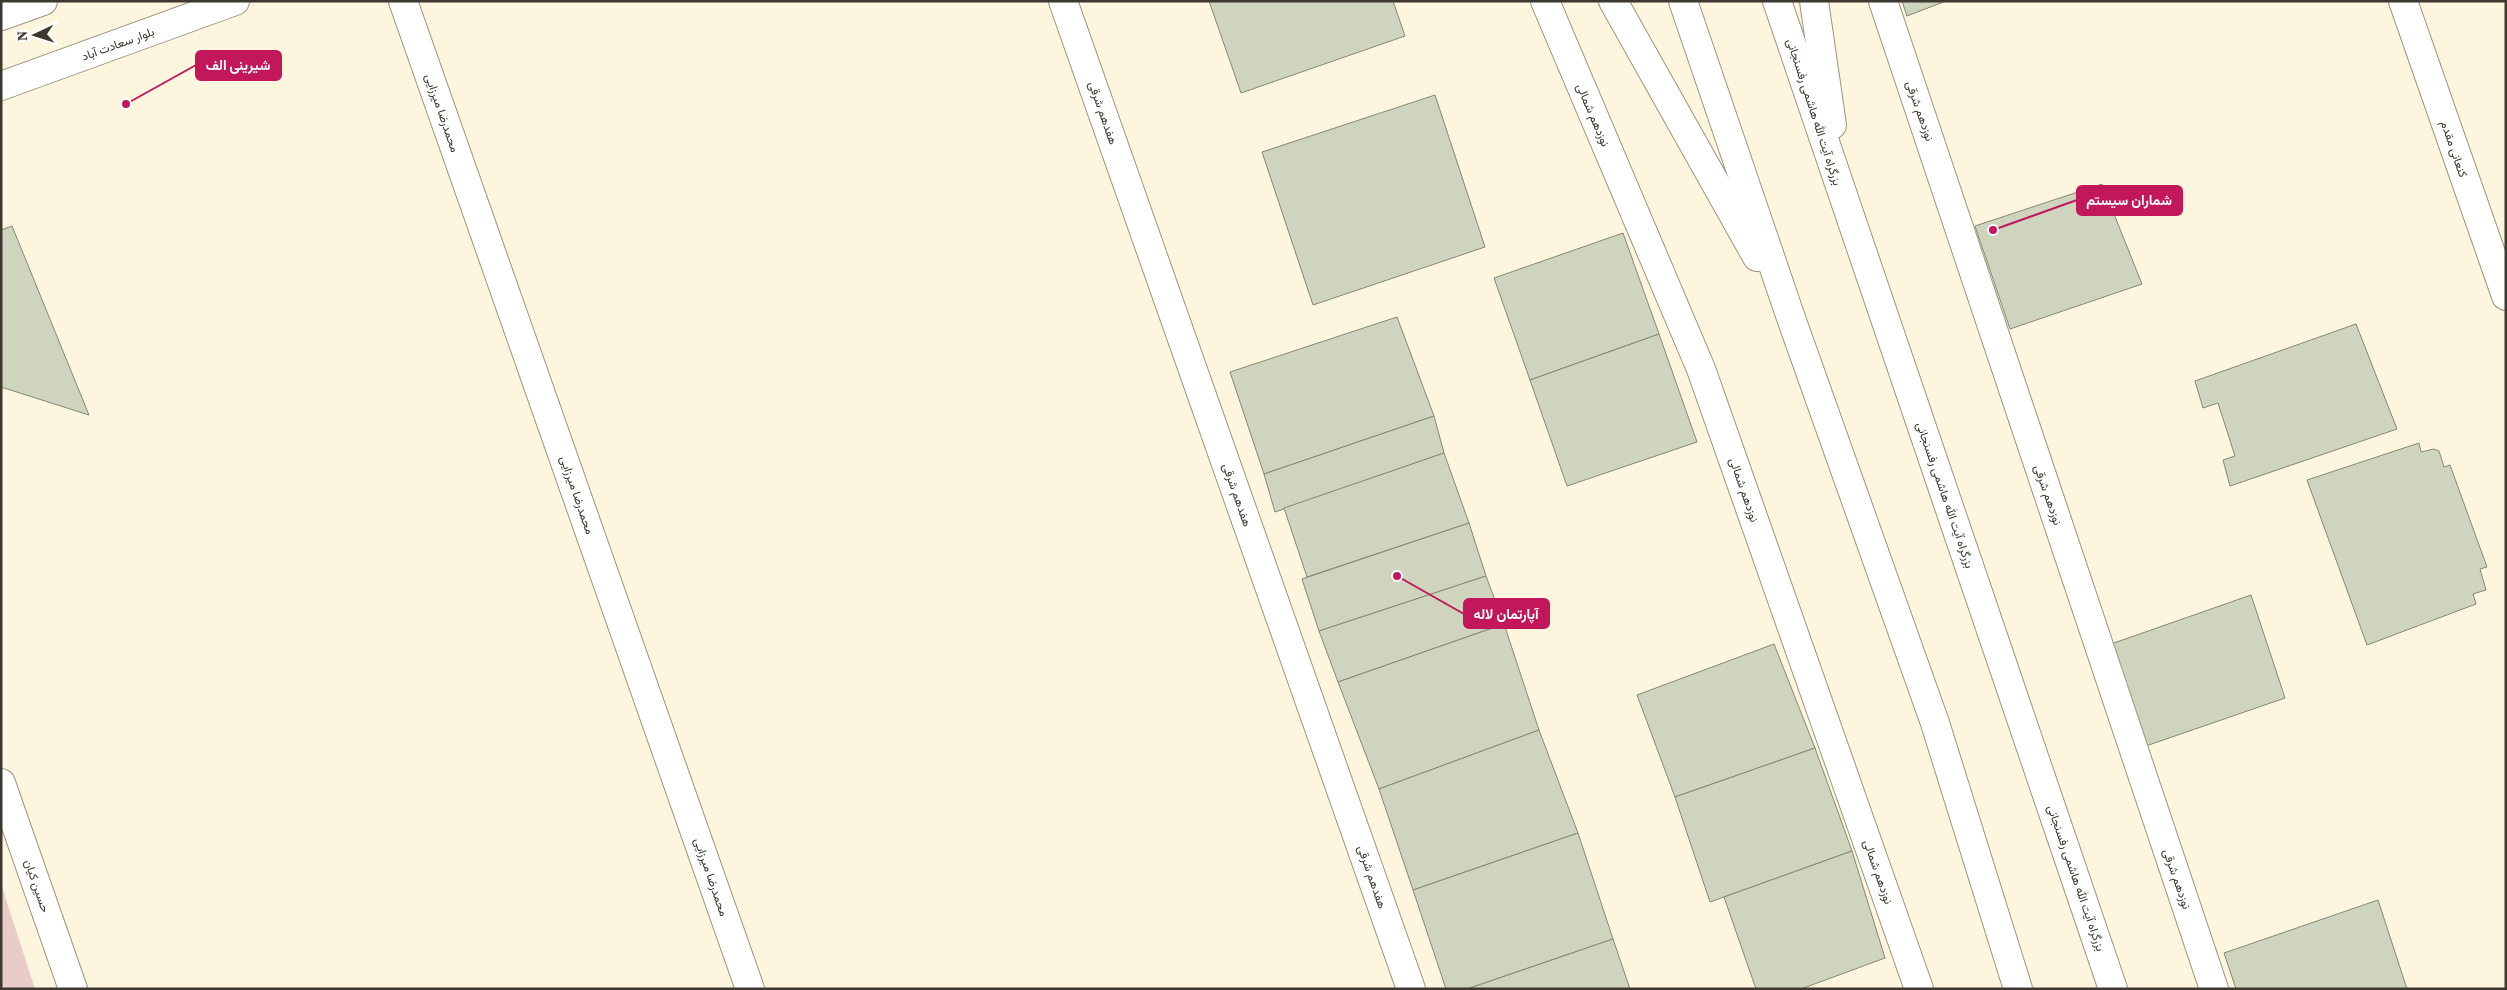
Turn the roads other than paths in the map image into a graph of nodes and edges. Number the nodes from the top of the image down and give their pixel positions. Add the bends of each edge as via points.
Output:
1 (44, 1) edge
2 (235, 1) edge
3 (403, 1) edge
4 (1063, 1) edge
5 (1545, 1) edge
6 (1613, 1) edge
7 (1683, 1) edge
8 (1777, 1) edge
9 (1814, 1) edge
10 (1883, 1) edge
11 (2403, 1) edge
12 (1, 16) edge
13 (1, 86) edge
14 (1844, 201) junction
15 (2506, 296) edge
16 (1791, 318) junction
17 (1, 783) edge
18 (73, 989) edge
19 (750, 989) edge
20 (1411, 989) edge
21 (1919, 989) edge
22 (2018, 989) edge
23 (2113, 989) edge
24 (2214, 989) edge

1 - 12 main road
2 - 13 main road, بلوار سعادت آباد
3 - 19 main road, محمدرضا میرزایی
4 - 20 main road, هفدهم شرقی
5 - 21 main road, نوزدهم شمالی via 1701,369
6 - 16 main road
7 - 16 main road
8 - 14 main road, بزرگراه آیت الله هاشمی رفسنجانی
9 - 14 main road
10 - 24 main road, نوزدهم شرقی
11 - 15 main road, کنعانی مقدم
14 - 23 main road, بزرگراه آیت الله هاشمی رفسنجانی
16 - 22 main road via 1935,723
17 - 18 main road, حسین کیان

